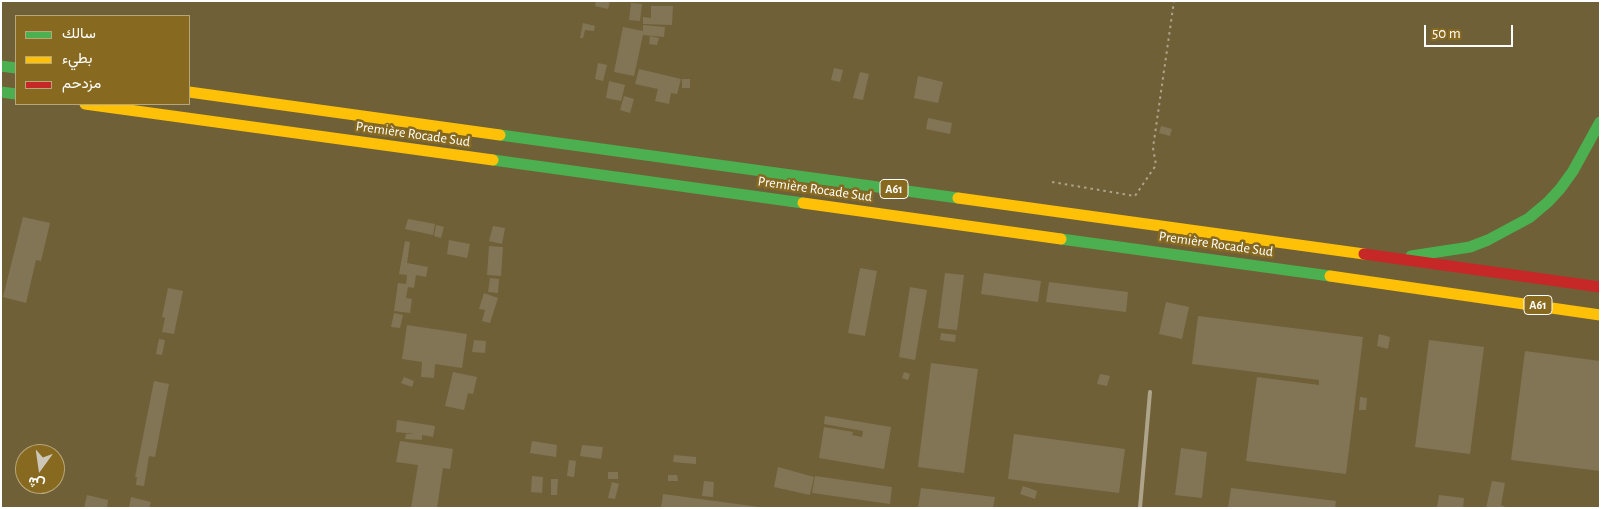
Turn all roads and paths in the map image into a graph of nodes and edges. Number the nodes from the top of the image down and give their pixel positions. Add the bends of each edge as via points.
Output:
1 (1174, 1) edge
2 (1, 66) edge
3 (15, 68) edge
4 (1, 92) edge
5 (190, 92) edge
6 (15, 94) edge
7 (91, 105) edge
8 (1600, 122) edge
9 (1052, 182) dead end
10 (1401, 259) junction
11 (1600, 287) edge
12 (1600, 314) edge
13 (1150, 392) dead end
14 (1140, 508) edge

1 - 9 path via 1153,148 1156,165 1135,196
2 - 3 highway
4 - 6 highway
5 - 10 highway, Première Rocade Sud / A61
7 - 12 highway, Première Rocade Sud / A61
8 - 10 highway via 1560,189 1529,218 1470,246
10 - 11 highway, Première Rocade Sud / A61
13 - 14 lane

